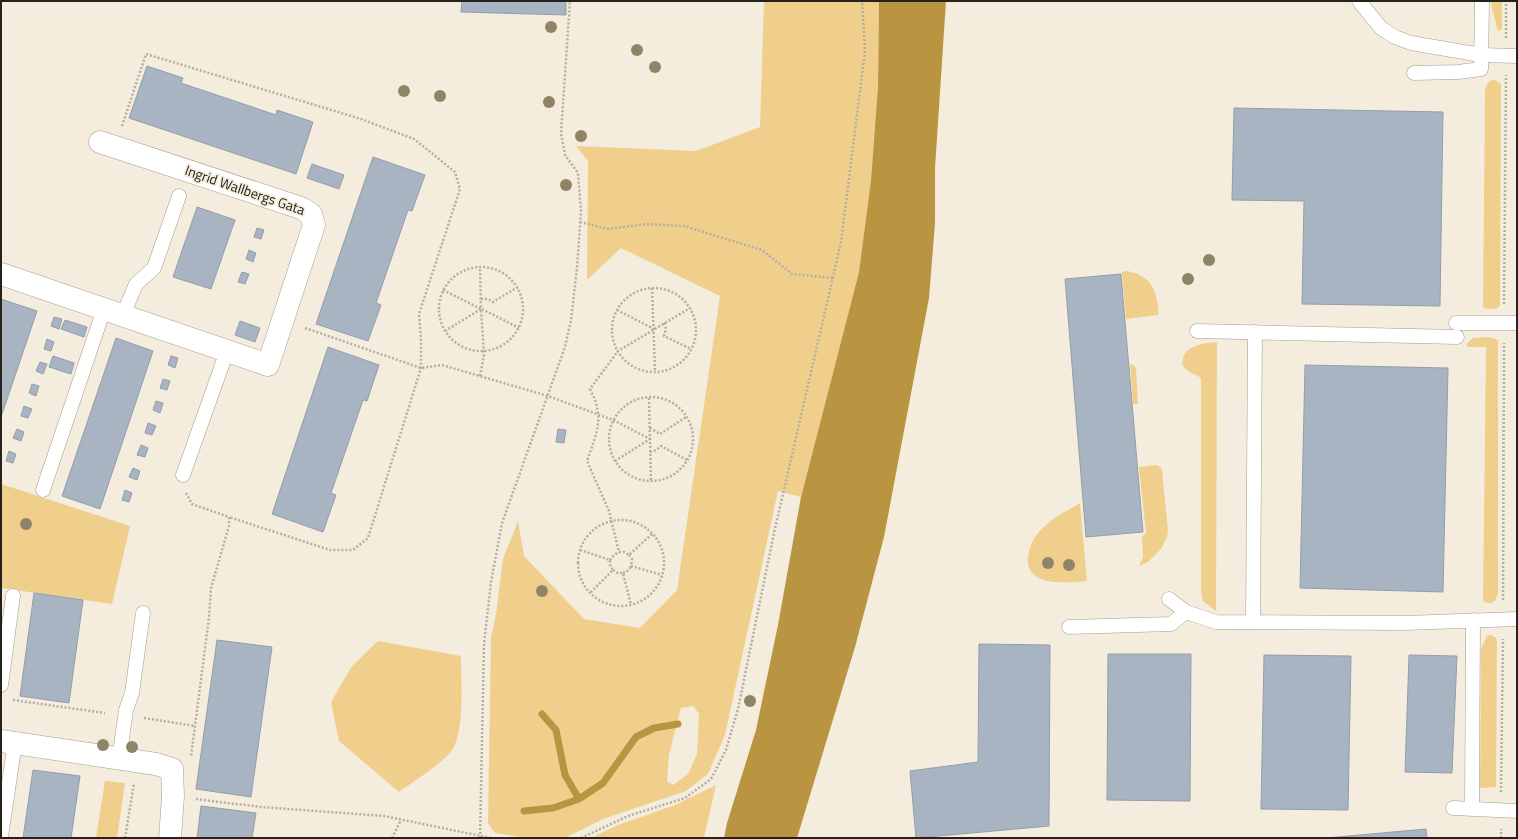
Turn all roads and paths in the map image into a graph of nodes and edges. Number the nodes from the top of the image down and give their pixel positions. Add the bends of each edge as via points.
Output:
1 (570, 1) edge
2 (862, 1) edge
3 (1359, 1) edge
4 (1482, 1) edge
5 (1506, 1) edge
6 (1481, 55) junction
7 (1512, 56) edge
8 (1414, 73) dead end
9 (107, 144) joint
10 (179, 196) dead end
11 (580, 222) junction
12 (480, 266) junction
13 (1, 274) edge
14 (833, 278) junction
15 (518, 287) junction
16 (652, 288) junction
17 (443, 290) junction
18 (481, 299) junction
19 (690, 308) junction
20 (481, 309) junction
21 (617, 310) junction
22 (114, 312) junction
23 (664, 323) junction
24 (1456, 323) dead end
25 (1511, 323) edge
26 (519, 328) junction
27 (654, 329) junction
28 (445, 331) junction
29 (1197, 332) dead end
30 (1255, 332) junction
31 (330, 336) dead end
32 (1457, 337) dead end
33 (691, 349) junction
34 (227, 351) junction
35 (484, 351) junction
36 (618, 351) junction
37 (421, 368) junction
38 (656, 372) junction
39 (480, 376) junction
40 (548, 396) junction
41 (649, 398) junction
42 (599, 415) junction
43 (686, 417) junction
44 (613, 420) junction
45 (650, 428) junction
46 (650, 439) junction
47 (650, 452) junction
48 (687, 460) junction
49 (615, 462) junction
50 (183, 475) joint
51 (651, 482) junction
52 (43, 490) dead end
53 (229, 517) junction
54 (612, 521) junction
55 (652, 534) junction
56 (580, 550) junction
57 (619, 552) junction
58 (629, 555) junction
59 (610, 560) junction
60 (631, 566) junction
61 (613, 570) junction
62 (623, 573) junction
63 (662, 575) junction
64 (591, 592) junction
65 (13, 596) dead end
66 (1169, 599) dead end
67 (630, 605) junction
68 (1186, 612) junction
69 (143, 613) dead end
70 (1503, 619) junction
71 (1517, 619) edge
72 (1474, 620) junction
73 (1253, 621) junction
74 (1069, 627) dead end
75 (1, 684) edge
76 (9, 699) dead end
77 (125, 716) junction
78 (195, 726) junction
79 (8, 742) edge
80 (129, 761) junction
81 (190, 763) dead end
82 (173, 796) junction
83 (1453, 808) dead end
84 (1472, 809) junction
85 (1501, 811) junction
86 (1517, 811) edge
87 (401, 820) junction
88 (1, 836) edge
89 (480, 837) edge
90 (125, 838) edge
91 (170, 838) edge
92 (392, 838) edge
93 (491, 838) edge
94 (581, 838) edge
95 (1501, 838) edge

1 - 11 path via 561,132 565,155 578,173
2 - 14 path via 865,51 842,235
3 - 6 lane via 1381,28 1395,37 1411,43
4 - 6 lane
5 - 7 path
6 - 7 lane
6 - 8 lane via 1481,69
7 - 25 path
9 - 34 street, Ingrid Wallbergs Gata via 301,208 311,214 314,225 268,365
9 - 37 path via 146,54 360,119 414,139 455,172 460,189 419,314
10 - 22 lane via 154,268 136,284
11 - 14 path via 608,229 646,224 684,226 762,250 792,274
11 - 40 path via 571,320 565,347
12 - 15 path via 502,271
12 - 17 path via 459,272 450,279
12 - 18 path
13 - 22 street, Ingrid Wallbergs Gata
14 - 94 path via 802,406 738,709 726,750 711,779 685,798 628,816
15 - 18 path via 493,302
15 - 26 path via 524,307
16 - 19 path via 663,288 673,292
16 - 21 path via 631,295
16 - 27 path
17 - 20 path
17 - 28 path via 439,310 440,321
18 - 20 path
19 - 23 path
19 - 33 path via 695,321 696,336
20 - 26 path
20 - 28 path
20 - 35 path
21 - 27 path
21 - 36 path via 612,331
22 - 34 street, Ingrid Wallbergs Gata
22 - 52 lane
23 - 27 path
23 - 33 path via 664,336
24 - 25 lane
25 - 70 path
26 - 35 path via 504,344
27 - 36 path
27 - 38 path
28 - 35 path via 462,347
29 - 30 lane
30 - 32 lane
30 - 73 lane
31 - 37 path
33 - 38 path via 682,361
34 - 50 lane
35 - 39 path
36 - 38 path via 634,367
36 - 42 path via 590,389
37 - 39 path via 442,365
37 - 53 path via 368,538 353,550 330,550
39 - 40 path
40 - 42 path
40 - 89 path via 502,523 491,582 484,644
41 - 43 path via 662,399 674,405
41 - 44 path via 638,399 628,404
41 - 45 path
42 - 44 path
42 - 54 path via 598,427 587,461
43 - 45 path via 660,434
43 - 48 path via 692,439 691,452
44 - 46 path
44 - 49 path via 609,448
45 - 46 path
46 - 47 path
46 - 49 path
47 - 48 path via 661,446
47 - 51 path
48 - 51 path via 676,473
49 - 51 path via 624,472 637,479
50 - 53 path via 183,488 192,504
53 - 78 path via 211,588
54 - 55 path via 626,520 641,524
54 - 56 path via 599,526 589,534
54 - 57 path
55 - 58 path
55 - 63 path via 661,546 664,561
56 - 59 path
56 - 64 path via 579,572 584,585
57 - 58 path
57 - 59 path
58 - 60 path via 632,559
59 - 61 path
60 - 62 path
60 - 63 path
61 - 62 path
61 - 64 path
62 - 67 path
63 - 67 path via 655,588 644,599
64 - 67 path via 604,602 617,606
65 - 75 lane
66 - 68 lane
68 - 73 lane via 1216,622
68 - 74 lane via 1171,624
69 - 77 lane via 132,693
70 - 71 lane
70 - 72 lane
70 - 85 path
72 - 73 lane via 1405,623
72 - 84 lane
76 - 77 path
77 - 78 path
77 - 80 lane
78 - 81 path
79 - 80 street
79 - 88 lane
80 - 82 street via 172,769
80 - 90 path via 138,775 132,787
82 - 87 path via 261,807 384,816
82 - 91 street
83 - 84 lane
84 - 85 lane
85 - 86 lane
85 - 95 path
87 - 89 path
87 - 92 path
89 - 93 path

